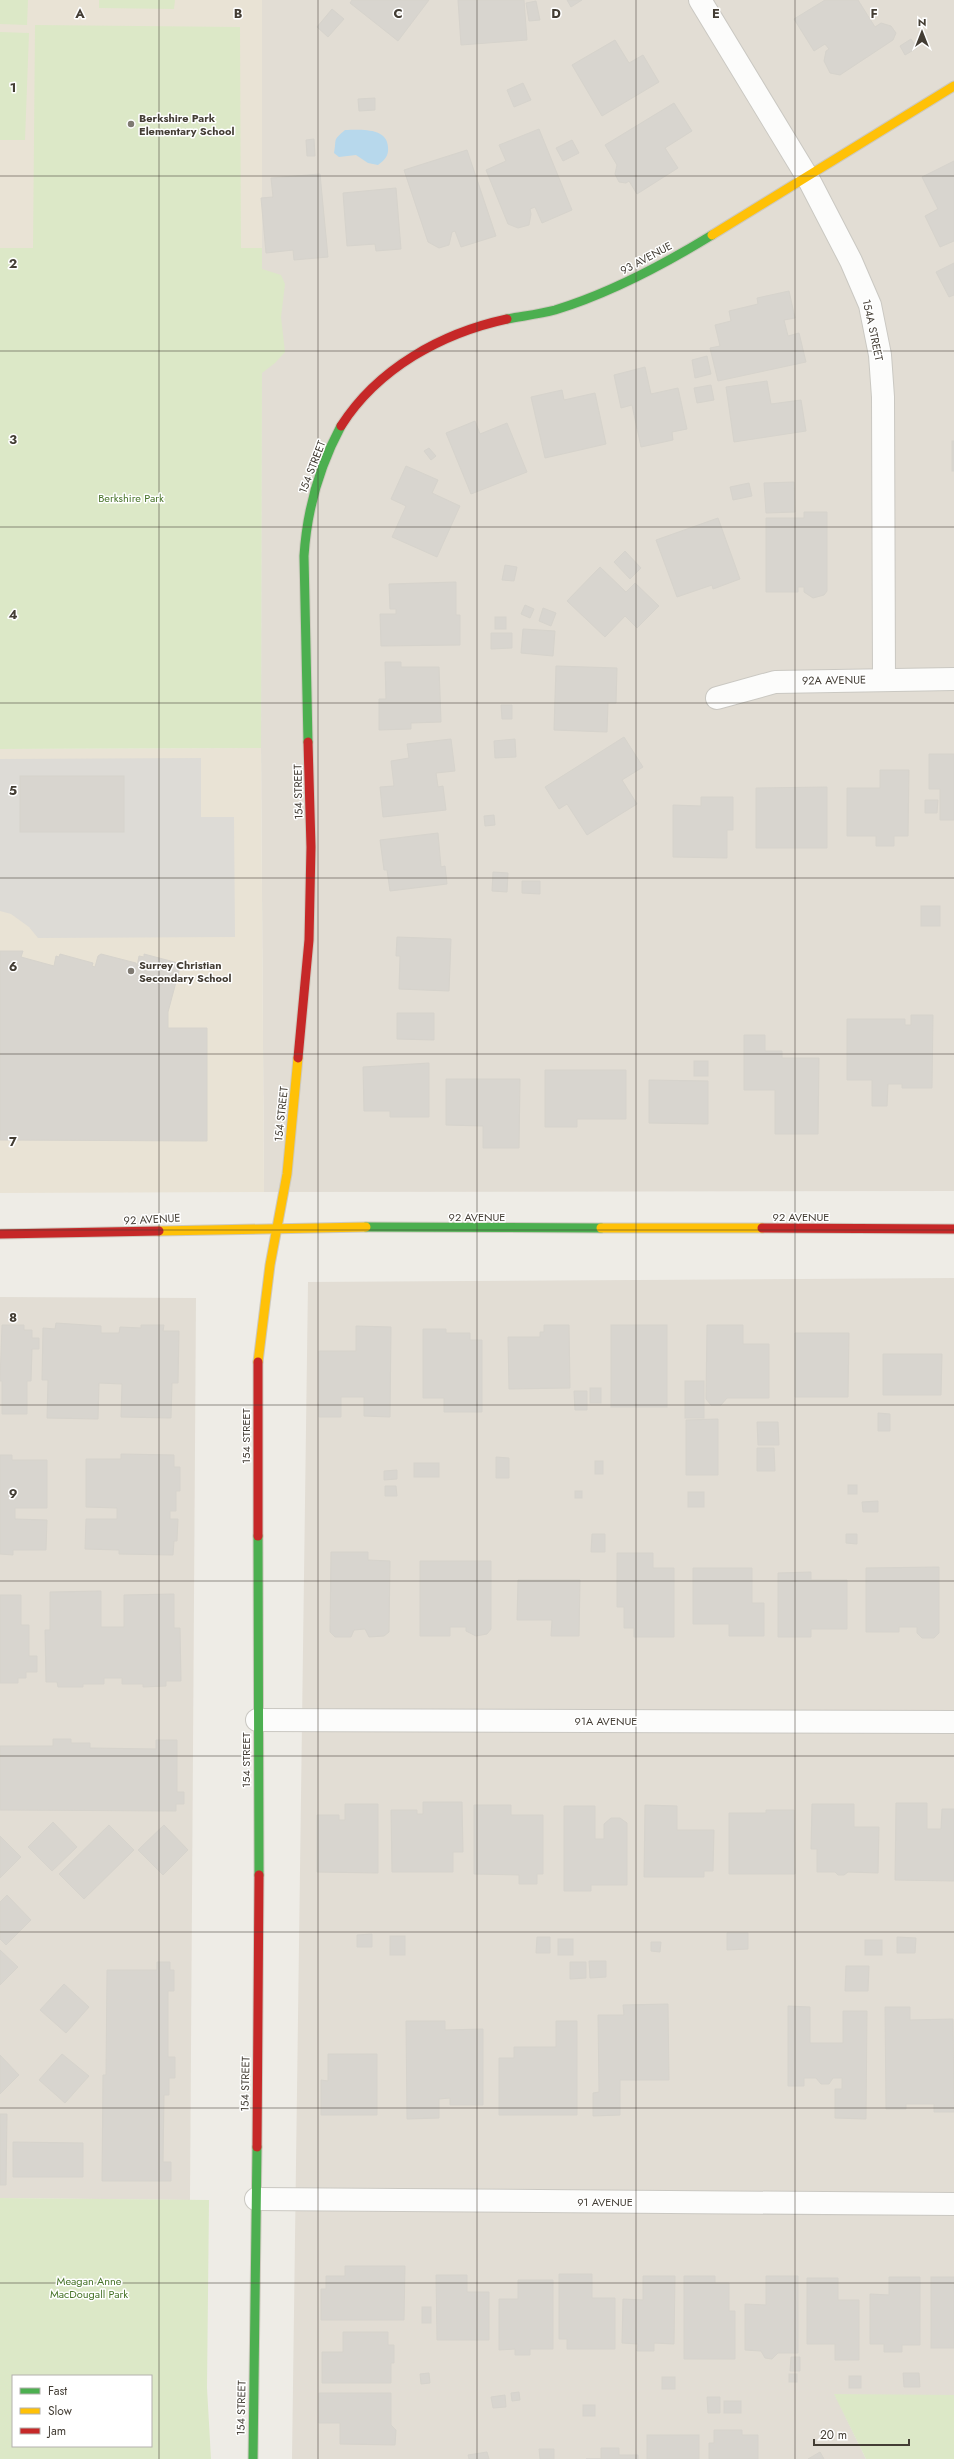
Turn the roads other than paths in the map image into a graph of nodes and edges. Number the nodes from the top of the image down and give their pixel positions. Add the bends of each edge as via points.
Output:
1 (700, 0) edge
2 (954, 86) edge
3 (808, 178) junction
4 (343, 424) joint
5 (884, 679) junction
6 (954, 679) edge
7 (717, 698) dead end
8 (278, 1227) junction
9 (954, 1229) edge
10 (0, 1234) edge
11 (257, 1720) junction
12 (954, 1722) edge
13 (256, 2199) junction
14 (954, 2204) edge
15 (253, 2459) edge

1 - 3 street, 154A STREET
2 - 3 street, 93 AVENUE
3 - 4 street, 93 AVENUE via 668,261 614,288 556,310 496,322 439,343 403,363 370,389
3 - 5 street, 154A STREET via 829,216 870,305 880,355 883,397
4 - 8 street, 154 STREET via 320,474 307,513 305,534 311,847 309,940 287,1174
5 - 6 street, 92A AVENUE
5 - 7 street, 92A AVENUE via 774,682
8 - 9 street, 92 AVENUE
8 - 10 street, 92 AVENUE via 140,1233
8 - 11 street, 154 STREET via 270,1265 258,1362
11 - 12 street, 91A AVENUE
11 - 13 street, 154 STREET via 259,1926
13 - 14 street, 91 AVENUE
13 - 15 street, 154 STREET

